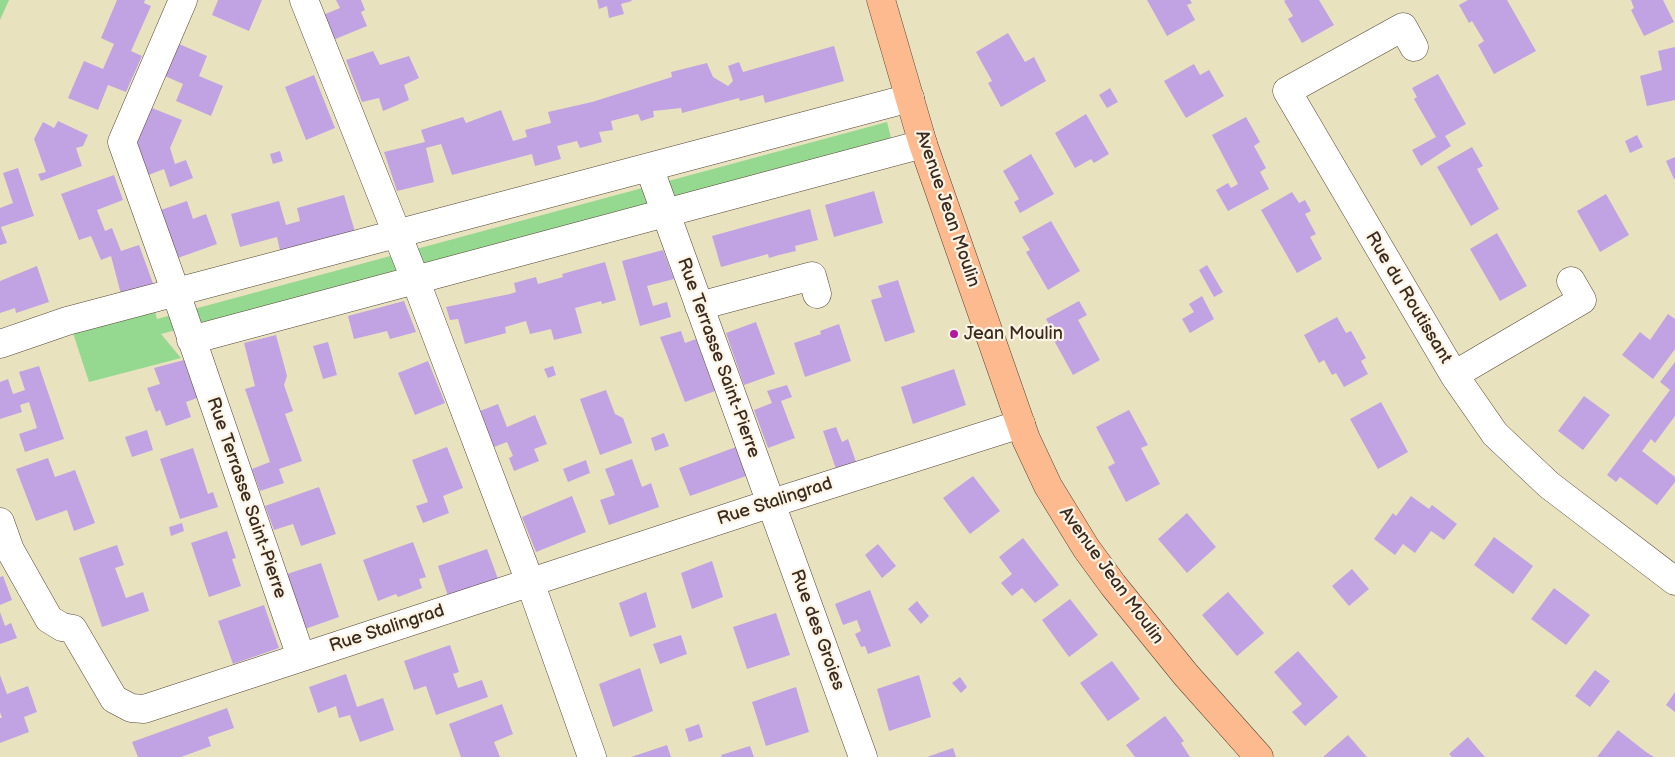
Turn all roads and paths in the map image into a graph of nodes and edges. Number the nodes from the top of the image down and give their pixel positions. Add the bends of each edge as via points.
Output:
1 (183, 0) edge
2 (304, 0) edge
3 (881, 0) edge
4 (1414, 47) dead end
5 (910, 98) junction
6 (923, 144) junction
7 (649, 167) junction
8 (665, 213) junction
9 (398, 234) junction
10 (415, 279) junction
11 (1571, 281) dead end
12 (176, 293) junction
13 (817, 294) dead end
14 (699, 306) junction
15 (191, 340) junction
16 (0, 344) edge
17 (1454, 375) junction
18 (1021, 424) junction
19 (772, 503) junction
20 (0, 522) edge
21 (1675, 581) edge
22 (530, 582) junction
23 (301, 656) junction
24 (1251, 754) edge
25 (592, 757) edge
26 (863, 757) edge

1 - 12 street, Rue Terrasse Saint-Pierre via 122,142
2 - 9 street
3 - 5 main road, Avenue Jean Moulin
4 - 17 street, Rue du Routissant via 1403,28 1287,91
5 - 6 main road, Avenue Jean Moulin
5 - 7 street
6 - 8 street
6 - 18 main road, Avenue Jean Moulin
7 - 8 street, Rue Terrasse Saint-Pierre
7 - 9 street
8 - 10 street
8 - 14 street, Rue Terrasse Saint-Pierre
9 - 10 street
9 - 12 street
10 - 15 street
10 - 22 street
11 - 17 street via 1582,300
12 - 15 street, Rue Terrasse Saint-Pierre
12 - 16 street via 68,321
13 - 14 street via 812,276
14 - 19 street, Rue Terrasse Saint-Pierre
15 - 23 street, Rue Terrasse Saint-Pierre
17 - 21 street, Rue du Routissant via 1495,434 1549,485
18 - 19 street, Rue Stalingrad
18 - 24 main road, Avenue Jean Moulin via 1048,486 1092,556 1147,630
19 - 22 street, Rue Stalingrad
19 - 26 street, Rue des Groies
20 - 23 street, Rue Stalingrad via 10,550 49,618 62,627 73,629 114,699 131,708 152,707
22 - 23 street, Rue Stalingrad
22 - 25 street

